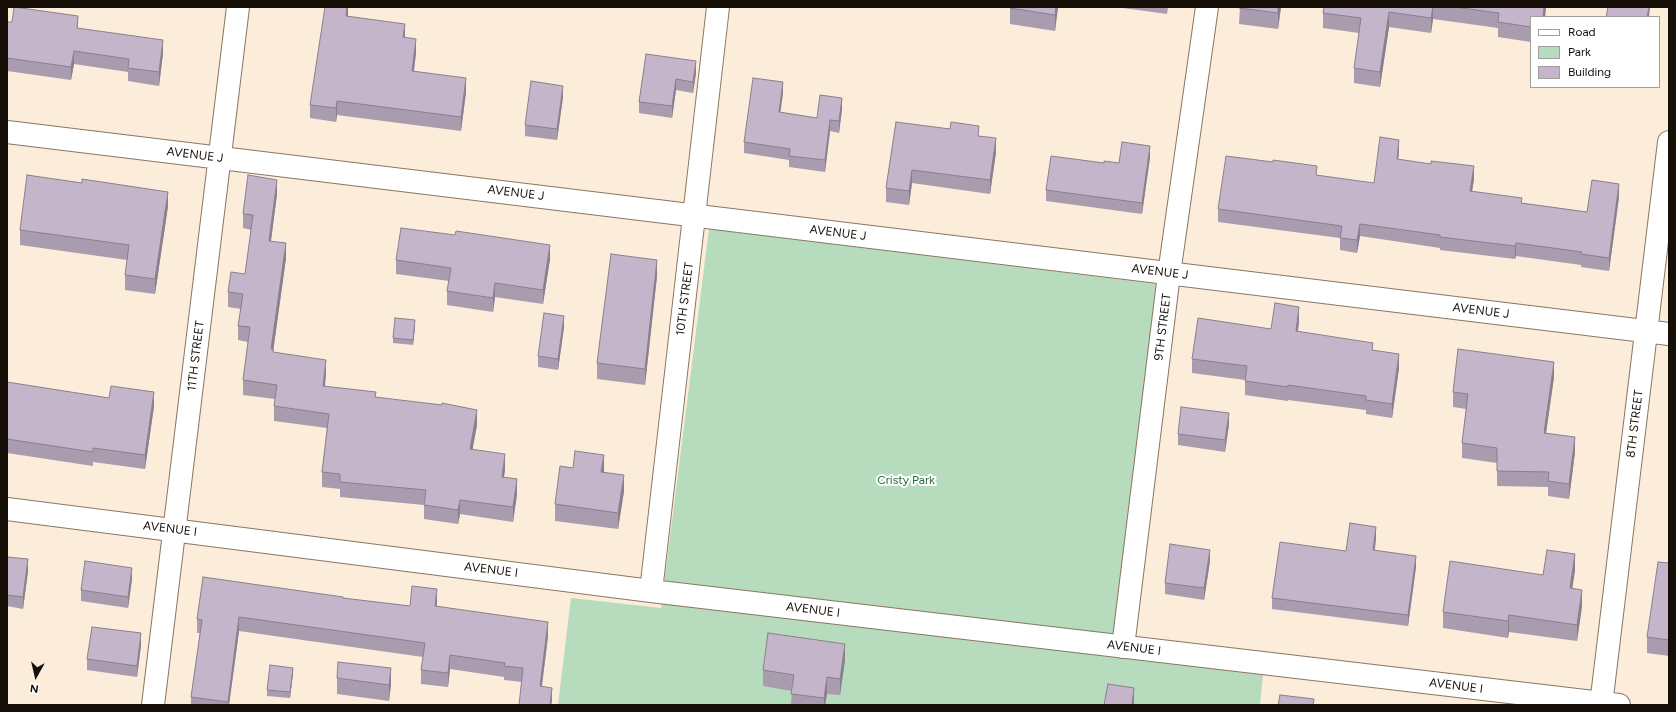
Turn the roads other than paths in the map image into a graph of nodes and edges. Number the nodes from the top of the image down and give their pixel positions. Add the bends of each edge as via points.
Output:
1 (238, 7) edge
2 (718, 7) edge
3 (1207, 7) edge
4 (7, 132) edge
5 (1669, 142) edge
6 (220, 158) junction
7 (695, 215) junction
8 (1169, 274) junction
9 (1646, 331) junction
10 (1669, 334) edge
11 (7, 509) edge
12 (174, 529) junction
13 (651, 591) junction
14 (1124, 647) junction
15 (1607, 704) edge
16 (153, 705) edge

1 - 6 street, 11TH STREET
2 - 7 street, 10TH STREET
3 - 8 street, 9TH STREET
4 - 6 street, AVENUE J
5 - 9 street, 8TH STREET
6 - 7 street, AVENUE J
6 - 12 street, 11TH STREET
7 - 8 street, AVENUE J
7 - 13 street, 10TH STREET
8 - 9 street, AVENUE J
8 - 14 street, 9TH STREET
9 - 10 street, AVENUE J
9 - 15 street, 8TH STREET
11 - 12 street, AVENUE I
12 - 13 street, AVENUE I
12 - 16 street, 11TH STREET
13 - 14 street, AVENUE I
14 - 15 street, AVENUE I

